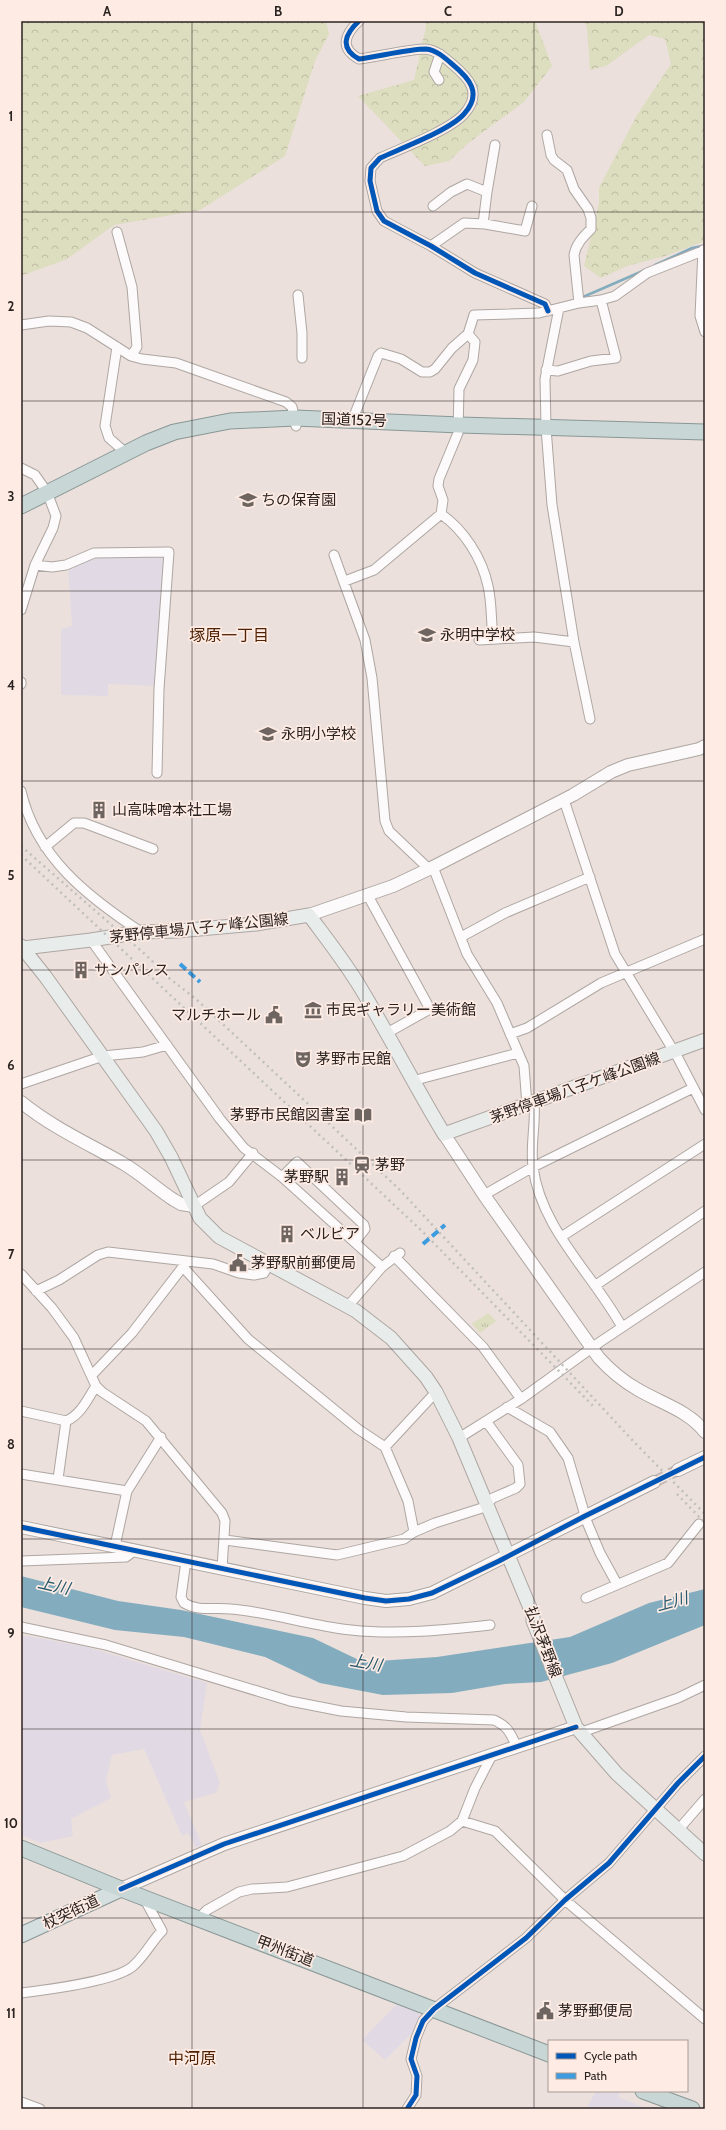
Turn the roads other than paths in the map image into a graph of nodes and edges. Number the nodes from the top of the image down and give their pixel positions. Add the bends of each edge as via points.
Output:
1 (359, 21) edge
2 (440, 54) junction
3 (439, 80) dead end
4 (547, 135) dead end
5 (495, 145) dead end
6 (487, 192) junction
7 (433, 206) dead end
8 (532, 206) dead end
9 (483, 224) junction
10 (117, 232) dead end
11 (431, 246) junction
12 (704, 250) edge
13 (298, 295) dead end
14 (601, 300) junction
15 (579, 303) junction
16 (559, 308) junction
17 (548, 311) junction
18 (21, 325) edge
19 (705, 332) edge
20 (468, 334) junction
21 (117, 347) junction
22 (131, 356) junction
23 (302, 358) dead end
24 (546, 370) junction
25 (352, 421) junction
26 (296, 422) junction
27 (460, 425) junction
28 (546, 428) junction
29 (705, 432) edge
30 (126, 453) junction
31 (21, 468) edge
32 (47, 492) junction
33 (21, 506) edge
34 (441, 514) junction
35 (334, 555) dead end
36 (35, 565) junction
37 (345, 581) junction
38 (21, 610) edge
39 (493, 639) junction
40 (479, 640) dead end
41 (574, 642) junction
42 (590, 719) dead end
43 (705, 746) edge
44 (157, 773) dead end
45 (21, 791) edge
46 (564, 800) junction
47 (45, 847) junction
48 (153, 849) dead end
49 (431, 868) junction
50 (590, 877) junction
51 (367, 894) junction
52 (309, 915) junction
53 (141, 932) junction
54 (461, 937) junction
55 (705, 939) edge
56 (91, 940) junction
57 (22, 948) edge
58 (626, 972) junction
59 (387, 1032) junction
60 (510, 1034) junction
61 (705, 1040) edge
62 (167, 1045) junction
63 (674, 1052) junction
64 (518, 1053) junction
65 (103, 1056) junction
66 (412, 1081) junction
67 (21, 1084) edge
68 (693, 1088) junction
69 (21, 1102) edge
70 (531, 1104) junction
71 (705, 1110) edge
72 (444, 1134) junction
73 (705, 1144) edge
74 (253, 1153) junction
75 (533, 1167) junction
76 (282, 1177) junction
77 (484, 1195) junction
78 (194, 1206) junction
79 (705, 1211) edge
80 (561, 1237) junction
81 (355, 1242) junction
82 (185, 1264) junction
83 (269, 1264) junction
84 (382, 1267) junction
85 (705, 1272) edge
86 (21, 1274) edge
87 (596, 1285) junction
88 (36, 1291) junction
89 (348, 1306) junction
90 (622, 1327) junction
91 (592, 1349) junction
92 (92, 1375) junction
93 (96, 1386) junction
94 (436, 1392) junction
95 (521, 1399) junction
96 (507, 1407) junction
97 (21, 1411) edge
98 (66, 1421) junction
99 (486, 1421) junction
100 (705, 1432) edge
101 (161, 1438) junction
102 (459, 1438) junction
103 (385, 1447) junction
104 (705, 1457) edge
105 (678, 1470) tunnel mouth
106 (21, 1474) edge
107 (58, 1479) junction
108 (654, 1482) tunnel mouth
109 (127, 1491) junction
110 (486, 1504) junction
111 (585, 1516) junction
112 (699, 1524) dead end
113 (21, 1527) edge
114 (414, 1532) junction
115 (225, 1540) junction
116 (115, 1546) junction
117 (134, 1551) junction
118 (509, 1556) junction
119 (21, 1560) edge
120 (185, 1568) dead end
121 (222, 1569) junction
122 (617, 1584) junction
123 (586, 1598) dead end
124 (490, 1625) dead end
125 (21, 1628) edge
126 (705, 1685) edge
127 (579, 1729) junction
128 (517, 1747) junction
129 (492, 1756) junction
130 (705, 1756) edge
131 (705, 1799) edge
132 (655, 1808) junction
133 (462, 1820) junction
134 (679, 1829) junction
135 (21, 1848) edge
136 (705, 1854) edge
137 (121, 1889) junction
138 (144, 1897) junction
139 (565, 1900) junction
140 (199, 1918) junction
141 (28, 1927) edge
142 (21, 1935) edge
143 (21, 1993) edge
144 (434, 2009) junction
145 (705, 2019) edge
146 (548, 2054) edge
147 (646, 2092) edge
148 (21, 2102) edge
149 (40, 2109) edge
150 (407, 2109) edge
151 (692, 2109) edge

1 - 2 street via 346,36 346,44 350,54 359,59 426,49
2 - 3 street via 434,72
2 - 11 street via 466,75 472,85 473,100 469,108 453,124 380,158 371,168 370,180 377,211 384,221
4 - 15 street via 551,155 567,170 574,189 591,218 591,229 575,249
5 - 6 street
6 - 7 street via 467,184
6 - 9 street
8 - 9 street via 525,231
9 - 11 street via 464,223
10 - 22 street via 132,287 137,347
11 - 17 street via 475,273 545,304
12 - 14 street via 647,273 615,296
12 - 19 street via 700,316
13 - 23 street
14 - 15 street
14 - 24 street via 616,358 591,360 558,371
15 - 16 street
16 - 17 street
16 - 24 street
17 - 20 street via 474,315
18 - 21 street via 61,320 71,322 87,328
20 - 25 street via 430,372 422,372 401,359 381,353
20 - 27 street via 475,342 473,360 459,389
21 - 22 street
21 - 30 street via 105,426 109,438
22 - 26 street via 176,363 286,402 292,407
24 - 28 street
25 - 26 highway, 国道152号
25 - 27 highway, 国道152号
26 - 30 highway, 国道152号 via 213,423 174,432
27 - 28 highway, 国道152号
27 - 34 street via 439,478 438,486 443,500
28 - 29 highway, 国道152号
28 - 41 street via 552,505
30 - 32 highway, 国道152号
31 - 32 street via 35,475
32 - 33 highway, 国道152号
32 - 36 street via 56,516
34 - 37 street via 374,570
34 - 39 street via 467,540 485,575
35 - 37 street
36 - 38 street
36 - 44 street via 66,565 94,553 169,552 159,689
37 - 49 street via 365,640 372,678 385,821 389,831
39 - 40 street
39 - 41 street via 534,637
41 - 42 street
43 - 46 street via 628,765 611,772
45 - 47 street via 35,832
46 - 49 street
46 - 50 street
47 - 48 street via 74,823 84,823
47 - 53 street via 73,881
49 - 51 street via 393,886
49 - 54 street
50 - 54 street via 505,913
50 - 58 street via 615,954
51 - 52 street
51 - 59 street via 430,1009
52 - 53 main road, 茅野停車場八子ヶ峰公園線 via 256,924
52 - 59 main road, 茅野停車場八子ヶ峰公園線 via 350,972
53 - 56 main road, 茅野停車場八子ヶ峰公園線
54 - 60 street via 467,954 496,1003
55 - 58 street
56 - 57 main road, 茅野停車場八子ヶ峰公園線
56 - 62 street
57 - 65 main road, 茅野停車場八子ヶ峰公園線
58 - 60 street via 601,983 527,1028
58 - 63 street
59 - 66 main road, 茅野停車場八子ヶ峰公園線
60 - 64 street
61 - 63 main road, 茅野停車場八子ケ峰公園線
62 - 65 street via 142,1052
62 - 74 street via 220,1119 244,1148
63 - 68 street
63 - 70 main road, 茅野停車場八子ケ峰公園線
64 - 66 street
64 - 70 street via 526,1074
65 - 67 street
65 - 78 main road, 茅野停車場八子ヶ峰公園線 via 156,1131
66 - 72 main road, 茅野停車場八子ヶ峰公園線
68 - 71 street
68 - 75 street
69 - 78 street via 39,1117 125,1165 174,1200
70 - 72 main road, 茅野停車場八子ケ峰公園線
70 - 75 street
72 - 77 street
73 - 80 street
74 - 76 street
74 - 78 street via 229,1182
75 - 77 street
75 - 80 street via 542,1205
76 - 81 street
76 - 81 street via 296,1162 364,1225 365,1229
77 - 91 street
78 - 83 main road, 茅野停車場八子ヶ峰公園線 via 205,1225 219,1237
79 - 87 street
80 - 87 street
81 - 84 street
82 - 83 street via 213,1264 254,1276 264,1273
82 - 88 street via 103,1252 59,1280
82 - 92 street via 132,1333
82 - 103 street via 248,1339 358,1430
83 - 89 main road
84 - 89 street
84 - 95 street via 397,1255 483,1347
85 - 90 street
86 - 88 street
87 - 90 street
88 - 92 street via 74,1338
89 - 94 main road, 払沢茅野線 via 373,1323 400,1348
90 - 91 street
91 - 95 street
91 - 100 street via 620,1378 685,1414
92 - 93 street
93 - 98 street via 73,1419
93 - 101 street via 146,1421
94 - 102 main road, 払沢茅野線
94 - 103 street
95 - 96 street
96 - 99 street
96 - 111 street via 550,1432 560,1445 568,1458
97 - 98 street
98 - 107 street
99 - 102 street
99 - 110 street via 518,1465 520,1484
101 - 109 street
101 - 115 street via 222,1513 226,1521
102 - 110 main road, 払沢茅野線
103 - 114 street via 408,1501
104 - 105 street
106 - 107 street
107 - 109 street
108 - 111 street
109 - 116 street
110 - 114 street via 482,1508
110 - 118 main road, 払沢茅野線
111 - 118 street
111 - 122 street via 600,1553
112 - 122 street via 668,1563
113 - 116 street
114 - 115 street via 404,1539 337,1555
115 - 121 street
116 - 117 street
117 - 119 street via 126,1557
117 - 121 street
118 - 121 street via 432,1593 401,1600 365,1598
118 - 127 main road, 払沢茅野線
120 - 124 street via 181,1597 184,1603 192,1608 231,1608 351,1630 393,1632
122 - 123 street
125 - 128 street via 106,1645 290,1700 341,1711 406,1717 494,1720 505,1725
126 - 127 street via 672,1701
127 - 128 street
127 - 132 main road, 払沢茅野線 via 617,1774
128 - 129 street
129 - 133 street
129 - 137 street via 224,1844
130 - 132 street
131 - 134 street
132 - 134 main road, 払沢茅野線
132 - 139 street via 609,1863
133 - 139 street via 494,1831
133 - 140 street via 450,1831 403,1856 287,1887 240,1892 207,1910
134 - 136 main road, 払沢茅野線
135 - 137 highway, 甲州街道
137 - 138 highway, 甲州街道
137 - 141 main road, 杖突街道
138 - 140 highway, 甲州街道
138 - 143 street via 162,1931 142,1958 131,1968 67,1987
139 - 144 street via 526,1938
139 - 145 street
140 - 144 highway, 甲州街道
141 - 142 main road, 杖突街道
144 - 146 highway, 甲州街道
144 - 150 street via 423,2021 416,2038 411,2059 417,2076 416,2096
147 - 151 highway
148 - 149 street

